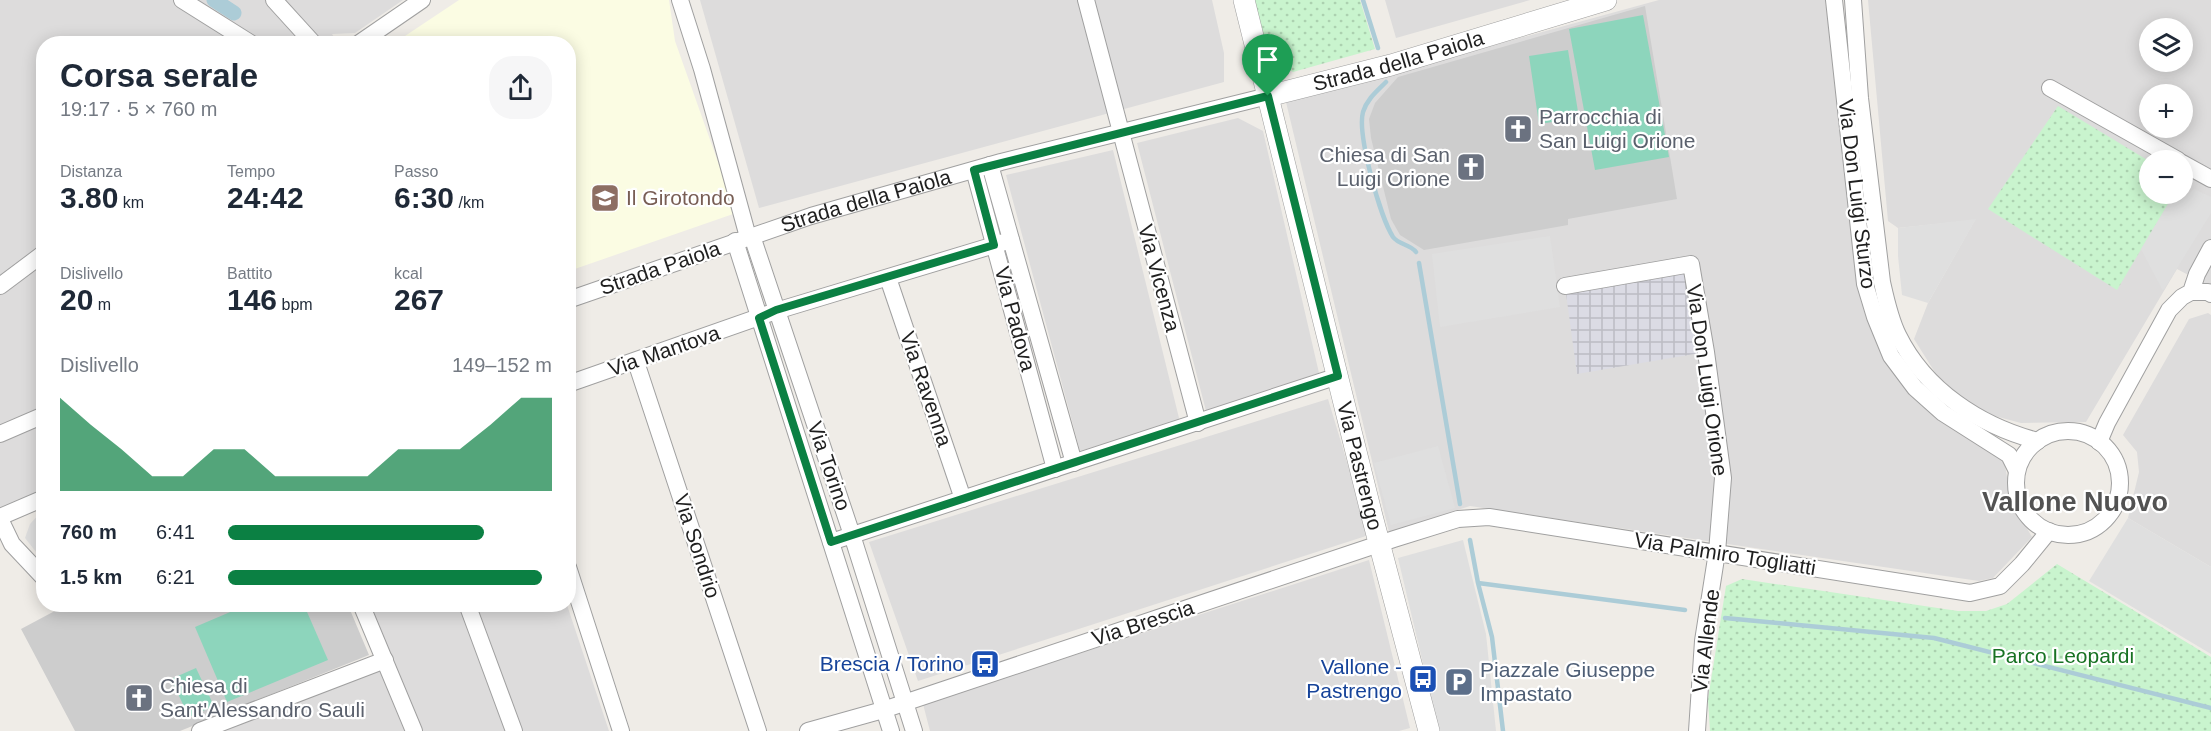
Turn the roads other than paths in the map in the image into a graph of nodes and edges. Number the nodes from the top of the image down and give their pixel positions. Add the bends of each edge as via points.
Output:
1 (182, 0) edge
2 (274, 0) edge
3 (422, 0) edge
4 (680, 0) edge
5 (1086, 0) edge
6 (1244, 0) edge
7 (1606, 0) edge
8 (1834, 0) edge
9 (1853, 0) edge
10 (239, 36) edge
11 (307, 36) edge
12 (370, 36) edge
13 (2050, 88) dead end
14 (1268, 96) junction
15 (1120, 133) junction
16 (2160, 150) edge
17 (982, 168) junction
18 (2193, 169) edge
19 (2211, 179) edge
20 (745, 238) junction
21 (1011, 240) junction
22 (994, 245) junction
23 (2211, 248) edge
24 (36, 259) edge
25 (888, 278) junction
26 (0, 286) edge
27 (1565, 286) dead end
28 (2191, 292) junction
29 (2211, 294) edge
30 (576, 297) edge
31 (776, 310) junction
32 (759, 318) junction
33 (636, 362) junction
34 (1338, 376) junction
35 (576, 381) edge
36 (36, 418) edge
37 (1198, 423) junction
38 (0, 434) edge
39 (2038, 441) junction
40 (2099, 442) junction
41 (1074, 463) junction
42 (1056, 469) junction
43 (2017, 471) junction
44 (963, 499) junction
45 (36, 502) edge
46 (0, 518) edge
47 (2049, 531) junction
48 (852, 535) junction
49 (831, 542) junction
50 (1380, 543) junction
51 (1717, 552) junction
52 (36, 570) edge
53 (576, 592) edge
54 (364, 612) edge
55 (470, 612) edge
56 (385, 660) junction
57 (906, 702) junction
58 (883, 710) junction
59 (200, 731) edge
60 (414, 731) edge
61 (514, 731) edge
62 (621, 731) edge
63 (758, 731) edge
64 (808, 731) edge
65 (891, 731) edge
66 (914, 731) edge
67 (1429, 731) edge
68 (1697, 731) edge

1 - 10 street
2 - 11 street
3 - 12 street
4 - 20 street via 726,151
5 - 15 street
6 - 14 street, Via Pastrengo
7 - 14 street, Strada della Paiola via 1391,65
8 - 43 street, Via Don Luigi Sturzo via 1865,284 1875,317 1891,356 1915,388 1943,413 2009,455
9 - 39 street, Via Don Luigi Sturzo via 1860,99 1882,282 1898,335 1933,384 1990,424
13 - 16 street
14 - 15 street, Strada della Paiola
14 - 34 street, Via Pastrengo
15 - 17 street, Strada della Paiola
15 - 37 street, Via Vicenza
17 - 20 street, Strada della Paiola
17 - 21 street, Via Padova
17 - 22 street, Via Padova
18 - 19 street
20 - 30 street, Strada Paiola
20 - 31 street, Via Torino
20 - 32 street, Via Torino
21 - 22 street
21 - 41 street, Via Padova
22 - 25 street
22 - 42 street, Via Padova
23 - 28 street
24 - 26 street
25 - 31 street
25 - 44 street, Via Ravenna
27 - 51 street, Via Don Luigi Orione via 1691,264 1723,478
28 - 29 street
28 - 40 street via 2169,310
31 - 32 street, Via Mantova
31 - 48 street, Via Torino
32 - 33 street, Via Mantova
32 - 49 street, Via Torino
33 - 35 street, Via Mantova
33 - 63 street, Via Sondrio
34 - 37 street
34 - 50 street, Via Pastrengo
36 - 38 street
37 - 41 street
39 - 40 street via 2058,432 2069,432
39 - 43 street via 2025,454
40 - 47 street via 2112,456 2119,472 2119,491 2113,509 2101,523 2085,532 2067,535
41 - 42 street
42 - 44 street
43 - 47 street via 2016,490 2022,507 2033,522
44 - 48 street
45 - 46 street
46 - 52 street via 12,544
47 - 51 street, Via Palmiro Togliatti via 2000,586 1970,593
48 - 49 street
48 - 57 street, Via Torino
49 - 58 street, Via Torino
50 - 51 street, Via Palmiro Togliatti via 1458,519 1490,517
50 - 57 street, Via Brescia
50 - 67 street, Via Pastrengo
51 - 68 street, Via Allende via 1703,641
53 - 62 street
54 - 56 street
55 - 61 street
56 - 59 street
56 - 60 street
57 - 58 street, Via Brescia
57 - 66 street, Via Torino
58 - 64 street, Via Brescia
58 - 65 street, Via Torino

